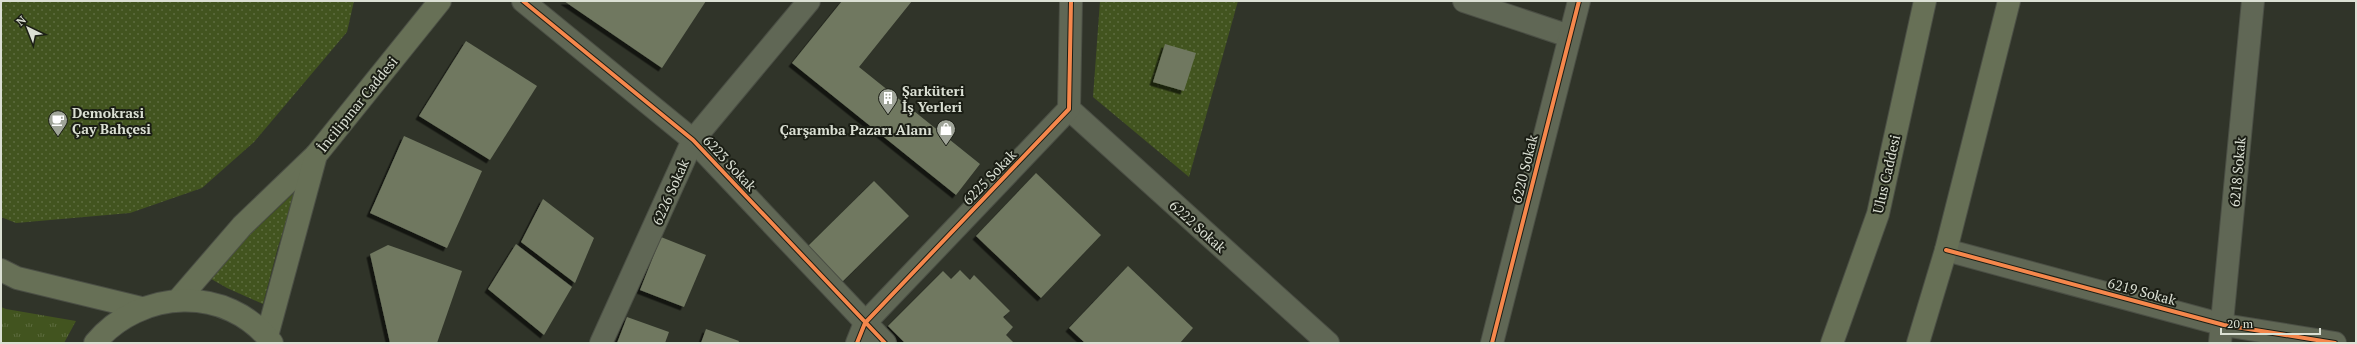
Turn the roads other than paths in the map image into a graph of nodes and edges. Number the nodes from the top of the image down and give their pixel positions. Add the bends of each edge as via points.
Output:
1 (440, 1) edge
2 (524, 1) edge
3 (809, 1) edge
4 (1070, 1) edge
5 (1464, 1) edge
6 (1579, 1) edge
7 (1925, 1) edge
8 (2009, 1) edge
9 (2253, 1) edge
10 (1569, 36) junction
11 (1069, 109) junction
12 (693, 140) junction
13 (316, 155) junction
14 (1946, 250) junction
15 (1, 270) edge
16 (178, 300) junction
17 (141, 308) junction
18 (861, 333) edge
19 (2222, 334) edge
20 (269, 340) edge
21 (94, 343) edge
22 (602, 343) edge
23 (885, 343) edge
24 (1328, 343) edge
25 (1492, 343) edge
26 (1832, 343) edge
27 (1918, 343) edge
28 (2335, 343) edge

1 - 13 main road, İncilipınar Caddesi
2 - 12 street, 6223 Sokak
3 - 12 street, 6226 Sokak
4 - 11 street
5 - 10 street
6 - 10 street, 6220 Sokak
7 - 26 main road, Ulus Caddesi via 1878,214
8 - 14 main road
9 - 19 street, 6218 Sokak
10 - 25 street, 6220 Sokak
11 - 18 street, 6225 Sokak
11 - 24 street, 6222 Sokak
12 - 18 street, 6223 Sokak
12 - 22 street, 6226 Sokak
13 - 16 main road via 242,226
13 - 20 main road, İncilipınar Caddesi
14 - 19 street, 6219 Sokak
14 - 27 main road
15 - 17 main road via 17,278
16 - 17 main road via 159,302
16 - 20 main road via 211,303 241,316
17 - 21 main road via 107,328
18 - 23 street, 6223 Sokak
19 - 28 street, 6219 Sokak

